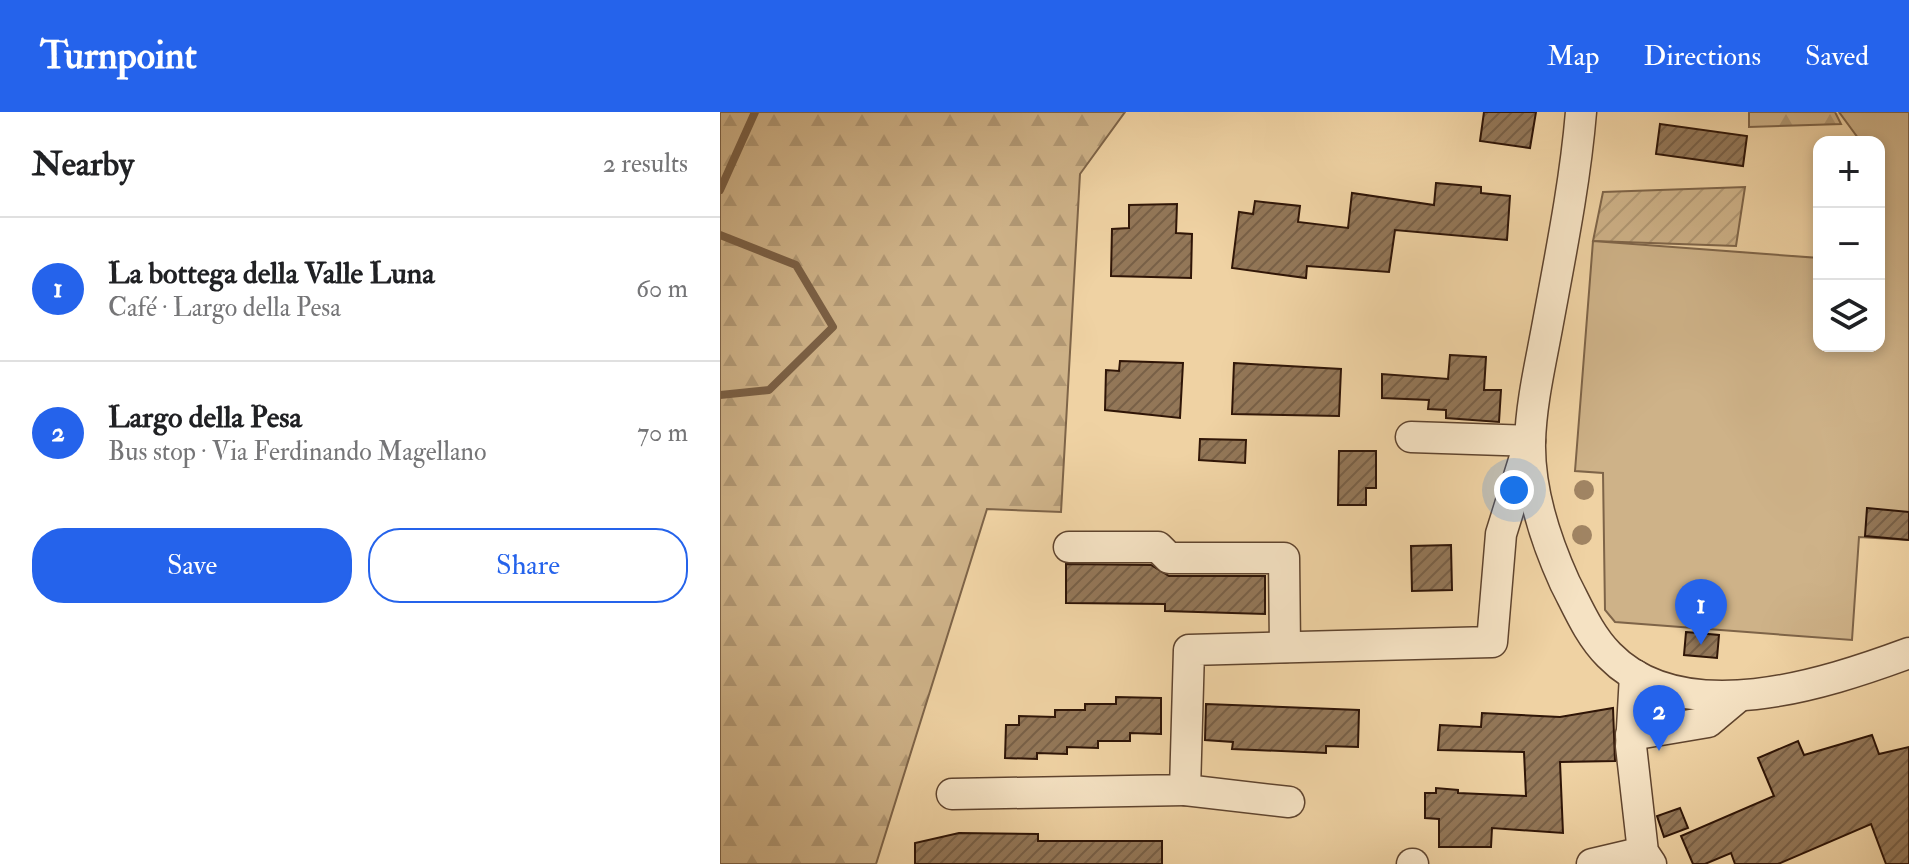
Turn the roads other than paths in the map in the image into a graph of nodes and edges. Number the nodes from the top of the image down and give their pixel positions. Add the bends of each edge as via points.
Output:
1 (1581, 112) edge
2 (1411, 437) dead end
3 (1530, 441) junction
4 (1537, 505) junction
5 (1501, 534) junction
6 (1069, 547) dead end
7 (1285, 647) junction
8 (1909, 653) edge
9 (1635, 675) junction
10 (1739, 696) junction
11 (1631, 735) junction
12 (1185, 790) junction
13 (952, 794) dead end
14 (1289, 802) dead end
15 (1647, 858) edge
16 (1592, 864) edge

1 - 3 street
2 - 3 street
3 - 4 street
3 - 5 street
4 - 5 street
4 - 9 street via 1553,556 1584,622 1609,655
5 - 7 street via 1492,642
6 - 7 street via 1158,547 1169,558 1284,558
7 - 12 street via 1189,650
8 - 10 street via 1835,678
9 - 10 street via 1685,693
9 - 11 street
10 - 11 street via 1714,733
11 - 15 street
12 - 13 street
12 - 14 street
15 - 16 street

